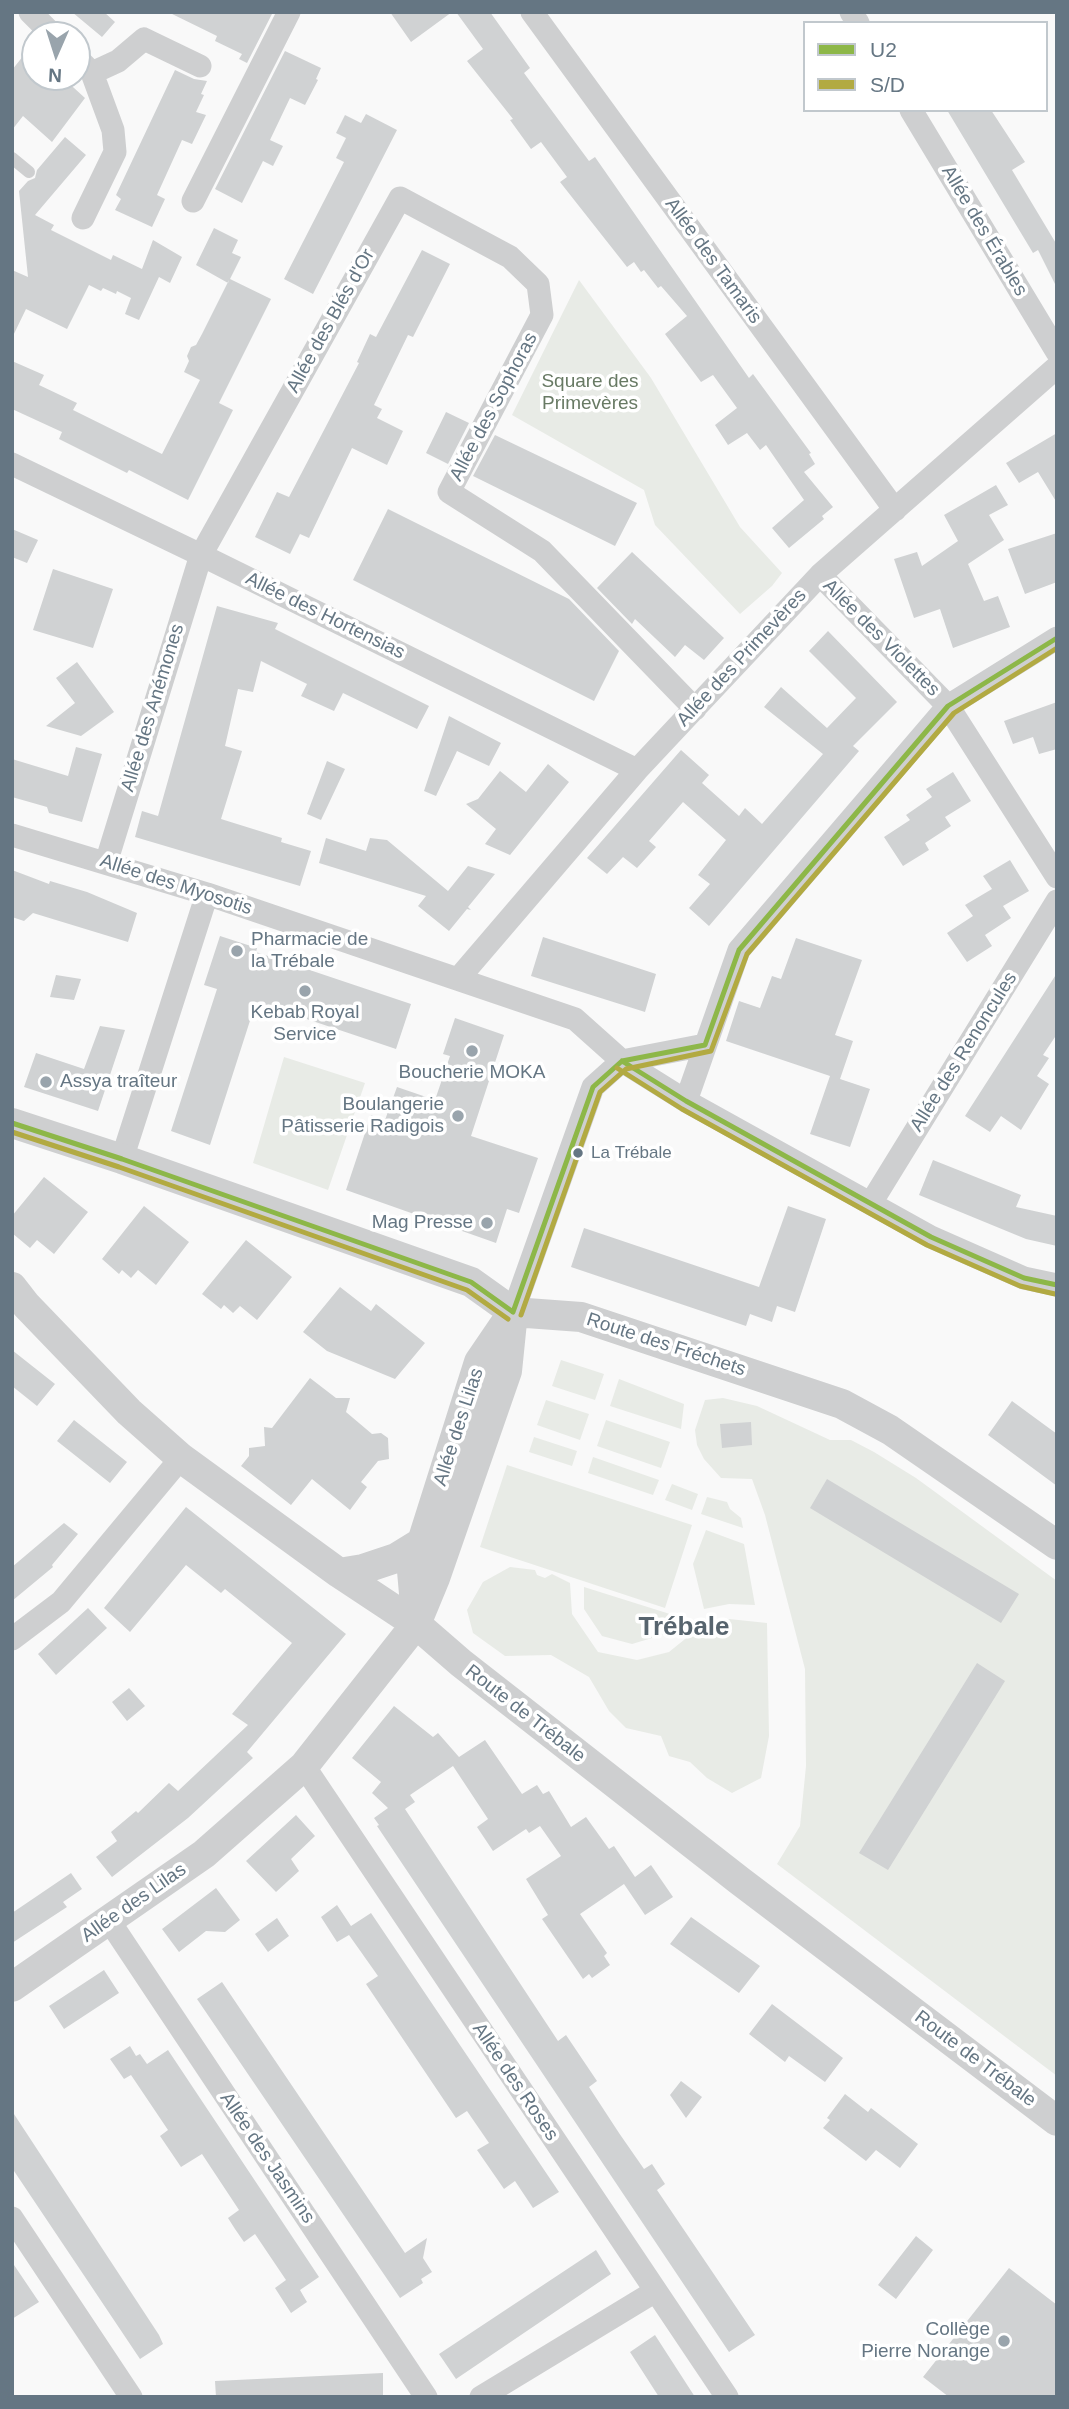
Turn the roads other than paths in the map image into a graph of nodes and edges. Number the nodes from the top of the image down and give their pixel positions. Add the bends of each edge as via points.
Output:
1 (289, 12) edge
2 (532, 12) edge
3 (91, 64) edge
4 (200, 66) dead end
5 (91, 79) edge
6 (912, 112) edge
7 (12, 159) edge
8 (29, 172) dead end
9 (193, 201) dead end
10 (83, 218) dead end
11 (510, 257) joint
12 (1057, 352) edge
13 (1057, 367) edge
14 (12, 464) edge
15 (895, 510) junction
16 (201, 555) junction
17 (820, 575) junction
18 (1057, 638) edge
19 (948, 706) junction
20 (695, 709) junction
21 (637, 770) junction
22 (12, 835) edge
23 (106, 863) junction
24 (1057, 877) edge
25 (207, 894) junction
26 (1057, 901) edge
27 (458, 979) junction
28 (705, 1045) junction
29 (622, 1061) junction
30 (686, 1101) junction
31 (12, 1124) edge
32 (122, 1159) junction
33 (871, 1203) junction
34 (1057, 1285) edge
35 (12, 1287) edge
36 (513, 1312) junction
37 (181, 1458) junction
38 (422, 1542) junction
39 (1057, 1545) edge
40 (339, 1573) junction
41 (416, 1624) junction
42 (12, 1639) edge
43 (304, 1766) junction
44 (108, 1919) junction
45 (12, 1987) edge
46 (1057, 2121) edge
47 (12, 2218) edge
48 (654, 2292) junction
49 (131, 2397) edge
50 (426, 2397) edge
51 (481, 2397) edge
52 (727, 2397) edge

1 - 9 street
2 - 15 street, Allée des Tamaris
3 - 4 street via 118,61 144,39
5 - 10 street via 113,130 115,152
6 - 12 street, Allée des Érables
7 - 8 lane
11 - 16 street, Allée des Blés d'Or via 400,198
11 - 20 street, Allée des Sophoras via 538,284 542,315 449,492 542,551
13 - 15 street, Allée des Primevères
14 - 16 street, Allée des Hortensias
15 - 17 street, Allée des Primevères
16 - 21 street, Allée des Hortensias
16 - 23 street, Allée des Anémones
17 - 19 street, Allée des Violettes
17 - 20 street, Allée des Primevères
18 - 19 street
19 - 24 street, Allée des Violettes
19 - 28 street via 739,950
20 - 21 street, Allée des Primevères
21 - 27 street, Allée des Primevères
22 - 23 street, Allée des Myosotis
23 - 25 street, Allée des Myosotis
25 - 27 street, Allée des Myosotis
25 - 32 street
26 - 33 street, Allée des Renoncules
27 - 29 street, Allée des Myosotis via 575,1019
28 - 29 street
28 - 30 street
29 - 30 street, Allée des Myosotis
29 - 36 street via 593,1087
30 - 33 street, Allée des Myosotis
31 - 32 street
32 - 36 street via 471,1282
33 - 34 street, Allée des Myosotis via 930,1237 1024,1278
35 - 37 street, Route de Trébale via 130,1412
36 - 38 street, Allée des Lilas via 479,1362
36 - 39 street, Route des Fréchets via 581,1318 842,1404 890,1430
36 - 41 street, Allée des Lilas via 507,1371
37 - 40 street, Route de Trébale
37 - 42 street via 61,1602
38 - 40 street via 396,1558
38 - 41 street, Allée des Lilas via 412,1571
40 - 41 street, Route de Trébale
41 - 43 street, Allée des Lilas
41 - 46 street, Route de Trébale via 740,1881
43 - 44 street, Allée des Lilas via 204,1854
43 - 48 street, Allée des Roses
44 - 45 street, Allée des Lilas
44 - 50 street, Allée des Jasmins
47 - 49 street
48 - 51 street
48 - 52 street, Allée des Roses

